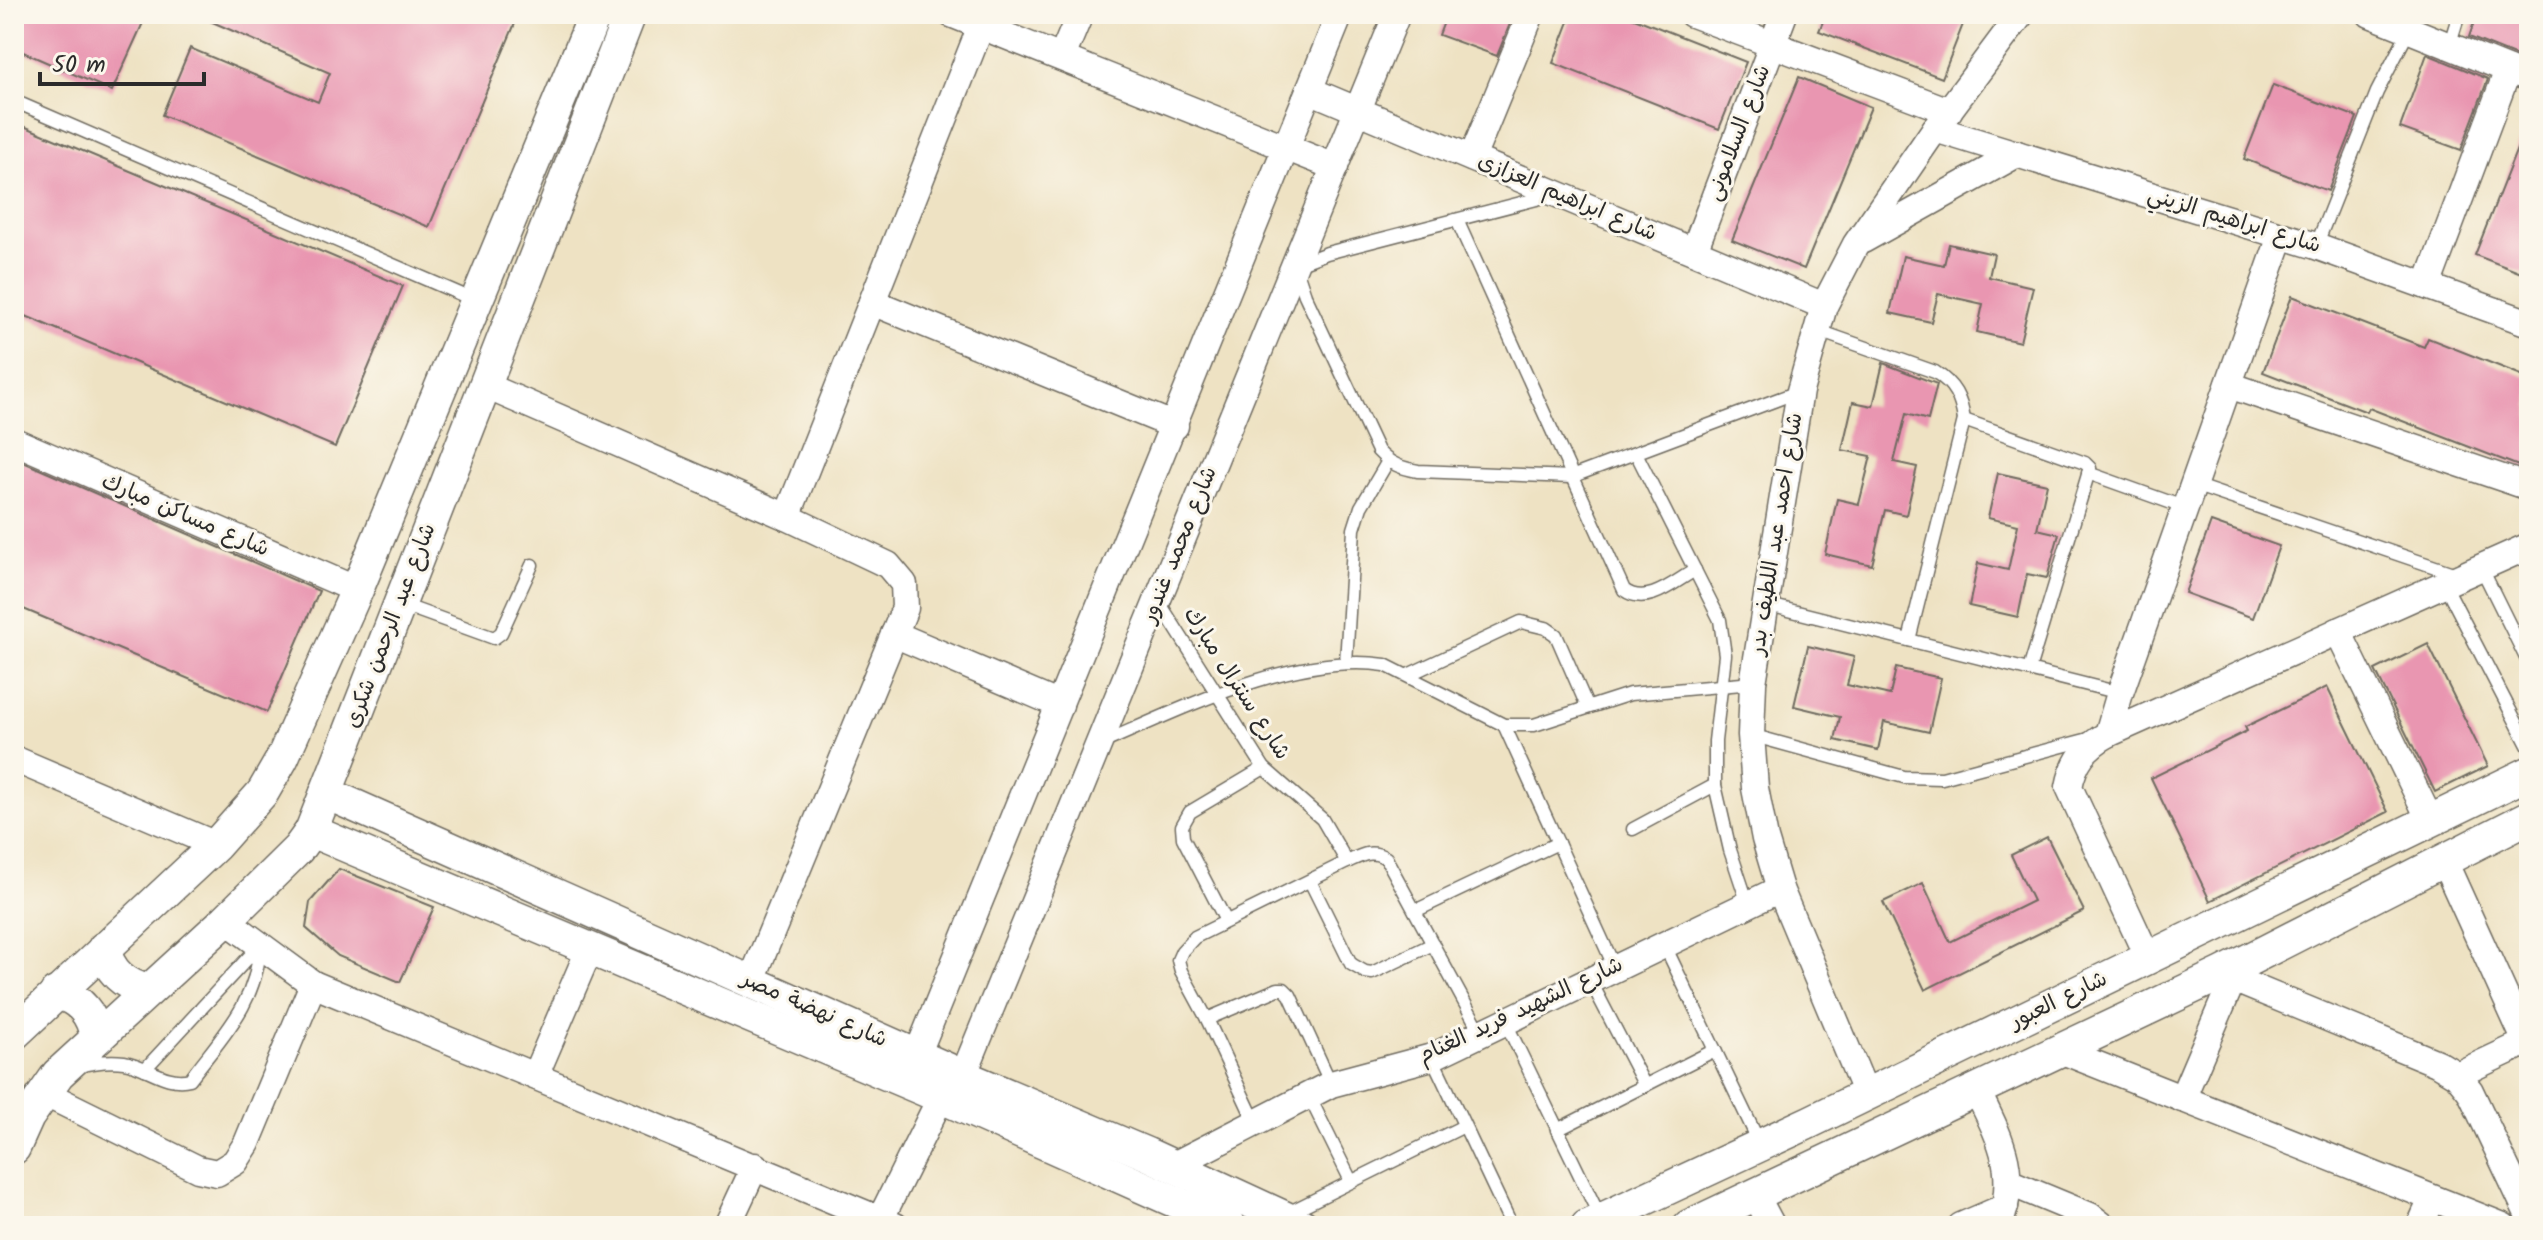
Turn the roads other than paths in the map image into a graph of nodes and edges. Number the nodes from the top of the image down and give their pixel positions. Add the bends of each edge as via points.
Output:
1 (595, 14) edge
2 (630, 14) edge
3 (951, 14) edge
4 (1080, 14) edge
5 (1340, 14) edge
6 (1397, 14) edge
7 (1531, 14) edge
8 (1692, 14) edge
9 (1784, 14) edge
10 (2370, 14) edge
11 (2459, 14) edge
12 (2018, 15) edge
13 (981, 26) junction
14 (2409, 30) junction
15 (1773, 44) junction
16 (2449, 46) junction
17 (1062, 57) junction
18 (2519, 74) edge
19 (1309, 90) junction
20 (14, 101) edge
21 (1358, 110) junction
22 (1942, 120) junction
23 (1286, 147) junction
24 (2017, 154) junction
25 (1472, 158) junction
26 (1335, 167) junction
27 (1555, 195) junction
28 (1457, 220) junction
29 (2281, 236) junction
30 (1856, 244) junction
31 (499, 245) junction
32 (2316, 246) junction
33 (1694, 251) junction
34 (535, 253) junction
35 (1295, 265) junction
36 (2427, 286) junction
37 (476, 301) junction
38 (872, 302) junction
39 (510, 316) junction
40 (1820, 318) junction
41 (2529, 323) edge
42 (484, 385) junction
43 (2229, 385) junction
44 (1800, 391) junction
45 (1964, 420) junction
46 (1175, 426) junction
47 (14, 441) edge
48 (1636, 453) junction
49 (1388, 461) junction
50 (2088, 473) junction
51 (1571, 477) junction
52 (2529, 487) edge
53 (2190, 496) junction
54 (787, 517) junction
55 (2529, 546) edge
56 (532, 565) dead end
57 (1695, 570) junction
58 (2462, 575) junction
59 (357, 590) junction
60 (1158, 600) junction
61 (400, 604) junction
62 (1765, 604) junction
63 (2338, 631) junction
64 (894, 634) junction
65 (1909, 640) junction
66 (1346, 663) junction
67 (2529, 664) edge
68 (2029, 670) junction
69 (1408, 675) junction
70 (1753, 683) junction
71 (1721, 686) junction
72 (2120, 693) junction
73 (1215, 694) junction
74 (1060, 705) junction
75 (1587, 706) junction
76 (1504, 725) junction
77 (2108, 734) junction
78 (1751, 735) junction
79 (1099, 743) junction
80 (2529, 747) edge
81 (14, 759) edge
82 (1264, 768) junction
83 (2529, 773) edge
84 (1715, 785) junction
85 (326, 793) junction
86 (2528, 819) edge
87 (2430, 820) junction
88 (1633, 829) dead end
89 (311, 831) junction
90 (1558, 843) junction
91 (216, 845) junction
92 (2443, 859) junction
93 (478, 861) junction
94 (1347, 862) junction
95 (1310, 881) junction
96 (1780, 889) junction
97 (464, 895) junction
98 (1748, 904) junction
99 (1415, 911) junction
100 (226, 920) junction
101 (1226, 921) junction
102 (1433, 944) junction
103 (1664, 944) junction
104 (260, 945) junction
105 (104, 948) junction
106 (590, 948) junction
107 (2148, 958) junction
108 (1615, 968) junction
109 (2227, 976) junction
110 (1590, 980) junction
111 (751, 982) junction
112 (313, 984) junction
113 (148, 991) junction
114 (56, 993) junction
115 (1207, 1019) junction
116 (1505, 1021) junction
117 (1481, 1033) junction
118 (14, 1034) edge
119 (96, 1038) junction
120 (2527, 1042) edge
121 (1715, 1050) junction
122 (2060, 1050) junction
123 (917, 1055) junction
124 (1432, 1057) junction
125 (145, 1069) junction
126 (2457, 1075) junction
127 (535, 1076) junction
128 (51, 1084) junction
129 (952, 1086) junction
130 (1645, 1086) junction
131 (1320, 1090) junction
132 (1977, 1091) junction
133 (1866, 1094) junction
134 (2182, 1099) junction
135 (1810, 1122) junction
136 (1256, 1124) junction
137 (1464, 1126) junction
138 (1557, 1130) junction
139 (1760, 1144) junction
140 (14, 1148) edge
141 (1828, 1159) junction
142 (755, 1166) junction
143 (1172, 1166) junction
144 (1351, 1181) junction
145 (1755, 1194) junction
146 (2432, 1199) junction
147 (2004, 1205) edge
148 (2529, 1216) edge
149 (1292, 1221) edge
150 (1209, 1222) edge
151 (1594, 1222) edge
152 (888, 1223) edge
153 (727, 1226) edge
154 (1512, 1226) edge
155 (1689, 1226) edge
156 (1772, 1226) edge
157 (1961, 1226) edge
158 (2103, 1226) edge
159 (2420, 1226) edge
160 (2503, 1226) edge

1 - 31 street, شارع عبد الرحمن شكرى
2 - 34 street, شارع عبد الرحمن شكرى
3 - 13 street
4 - 17 street
5 - 19 street
6 - 21 street, شارع محمد غندور
7 - 25 street
8 - 15 street, شارع ابراهيم الزيني
9 - 15 street, شارع السلامونى
10 - 14 street
11 - 16 lane
12 - 22 street, شارع احمد عبد اللطيف بدر
13 - 17 street
13 - 38 street
14 - 16 street
14 - 32 lane via 2377,92
15 - 22 street, شارع ابراهيم الزيني
15 - 33 street, شارع السلامونى
16 - 18 street
17 - 23 street
18 - 36 street
19 - 21 street, شارع ابراهيم العزازى
19 - 23 street
20 - 37 lane
21 - 25 street, شارع ابراهيم العزازى
21 - 26 street, شارع محمد غندور
22 - 24 street, شارع ابراهيم الزيني
22 - 30 street, شارع احمد عبد اللطيف بدر
23 - 26 street
23 - 46 street
24 - 29 street, شارع ابراهيم الزيني
24 - 30 street
25 - 27 street, شارع ابراهيم العزازى
26 - 35 street, شارع محمد غندور
27 - 28 lane
27 - 33 street, شارع ابراهيم العزازى
28 - 35 lane
28 - 51 lane
29 - 32 street, شارع ابراهيم الزيني
29 - 43 street
30 - 40 street, شارع احمد عبد اللطيف بدر
31 - 34 street via 519,259
31 - 37 street, شارع عبد الرحمن شكرى
32 - 36 street, شارع ابراهيم الزيني
33 - 40 street, شارع ابراهيم العزازى
34 - 39 street, شارع عبد الرحمن شكرى
35 - 49 lane via 1378,451
35 - 60 street, شارع محمد غندور
36 - 41 street, شارع ابراهيم الزيني
37 - 39 street via 500,304
37 - 59 street, شارع عبد الرحمن شكرى
38 - 46 street
38 - 54 street
39 - 42 street, شارع عبد الرحمن شكرى
40 - 44 street, شارع احمد عبد اللطيف بدر
40 - 45 lane via 1947,380 1962,405
42 - 54 street
42 - 61 street, شارع عبد الرحمن شكرى
43 - 52 street
43 - 53 street
44 - 48 lane
44 - 62 street, شارع احمد عبد اللطيف بدر
45 - 50 lane via 2085,463
45 - 65 lane
46 - 74 street
47 - 59 street, شارع مساكن مبارك
48 - 51 lane
48 - 57 lane
49 - 51 lane via 1418,471
49 - 66 lane via 1354,529
50 - 53 lane
50 - 68 lane
51 - 57 lane via 1624,590 1632,596 1651,595
53 - 58 lane
53 - 72 street
54 - 64 street via 888,565 904,584 905,608
55 - 58 street
56 - 61 lane via 494,638
57 - 71 lane via 1720,620 1725,655
58 - 63 street
58 - 67 lane
58 - 80 lane
59 - 91 street, شارع عبد الرحمن شكرى via 282,759 263,792
60 - 73 lane, شارع سنترال مبارك
60 - 79 street, شارع محمد غندور
61 - 85 street, شارع عبد الرحمن شكرى
62 - 65 lane
62 - 70 street, شارع احمد عبد اللطيف بدر
63 - 77 street
63 - 87 street
64 - 74 street
64 - 111 street
65 - 68 lane
66 - 69 lane via 1385,665
66 - 73 lane via 1289,672
68 - 72 lane
69 - 75 lane via 1521,622 1534,623 1556,635
69 - 76 lane
70 - 71 lane
70 - 78 street, شارع احمد عبد اللطيف بدر
71 - 75 lane via 1630,694
71 - 84 lane
72 - 77 street
73 - 79 lane
73 - 82 lane, شارع سنترال مبارك
74 - 123 street
75 - 76 lane via 1534,725
76 - 90 lane
77 - 78 lane via 1921,779
77 - 107 street via 2081,754 2069,787
78 - 96 street, شارع احمد عبد اللطيف بدر via 1755,788
79 - 129 street, شارع محمد غندور
81 - 91 street
82 - 94 lane, شارع سنترال مبارك via 1322,819
82 - 101 lane via 1190,812 1182,826 1183,838
83 - 87 street, شارع العبور
84 - 88 lane
84 - 98 lane
85 - 89 street, شارع عبد الرحمن شكرى
85 - 93 street, شارع نهضة مصر
86 - 92 street, شارع العبور
87 - 107 street, شارع العبور
89 - 97 street, شارع نهضة مصر
89 - 100 street, شارع عبد الرحمن شكرى
90 - 99 lane
90 - 108 lane
91 - 105 street, شارع عبد الرحمن شكرى
92 - 109 street, شارع العبور
92 - 120 street
93 - 97 street
93 - 111 street, شارع نهضة مصر
94 - 95 lane
94 - 99 lane via 1368,852 1386,858
95 - 101 lane
95 - 102 lane via 1357,969 1372,973
96 - 98 street, شارع الشهيد فريد الغنام
96 - 133 street, شارع احمد عبد اللطيف بدر
97 - 106 street, شارع نهضة مصر
98 - 103 street, شارع الشهيد فريد الغنام
99 - 102 lane
100 - 104 street
100 - 113 street, شارع عبد الرحمن شكرى
101 - 115 lane via 1187,943 1178,960
102 - 117 lane
103 - 108 street, شارع الشهيد فريد الغنام
103 - 121 lane
104 - 112 street
104 - 125 lane
104 - 125 lane via 256,978 243,1008 190,1079 173,1081
105 - 113 street via 116,974
105 - 114 street, شارع عبد الرحمن شكرى
106 - 127 street
106 - 129 street, شارع نهضة مصر
107 - 133 street, شارع العبور
108 - 110 street, شارع الشهيد فريد الغنام
109 - 122 street, شارع العبور
109 - 126 street
109 - 134 street
110 - 116 street, شارع الشهيد فريد الغنام
110 - 130 lane
111 - 123 street, شارع نهضة مصر
112 - 127 street
112 - 128 street via 247,1143 235,1162 217,1173 198,1169
113 - 119 street, شارع عبد الرحمن شكرى
114 - 118 street, شارع عبد الرحمن شكرى
114 - 119 street via 86,1011
115 - 131 lane via 1284,989
115 - 136 lane
116 - 117 street, شارع الشهيد فريد الغنام
116 - 138 lane
117 - 124 street, شارع الشهيد فريد الغنام
119 - 128 street, شارع عبد الرحمن شكرى
120 - 126 street
121 - 130 lane
121 - 139 lane
122 - 132 street, شارع العبور
122 - 134 street
123 - 129 street, شارع نهضة مصر
124 - 131 street, شارع الشهيد فريد الغنام
124 - 137 lane
125 - 128 lane via 110,1061 74,1067
126 - 148 street via 2470,1091
127 - 142 street
128 - 140 street, شارع عبد الرحمن شكرى
129 - 143 street, شارع نهضة مصر
129 - 150 street, شارع نهضة مصر
129 - 152 street, شارع محمد غندور
130 - 138 lane
131 - 136 street, شارع الشهيد فريد الغنام
131 - 144 lane
132 - 141 street, شارع العبور
132 - 147 street via 2005,1153
133 - 135 street, شارع العبور
134 - 146 street
135 - 139 street, شارع العبور
135 - 141 street
136 - 143 street, شارع الشهيد فريد الغنام
137 - 144 lane
137 - 154 lane
138 - 151 lane
139 - 151 street, شارع العبور
141 - 145 street, شارع العبور
142 - 152 street
142 - 153 street
143 - 149 street, شارع نهضة مصر
144 - 149 lane
145 - 155 street, شارع العبور
145 - 156 street
146 - 159 street
146 - 160 street
147 - 157 street
147 - 158 street via 2090,1216

